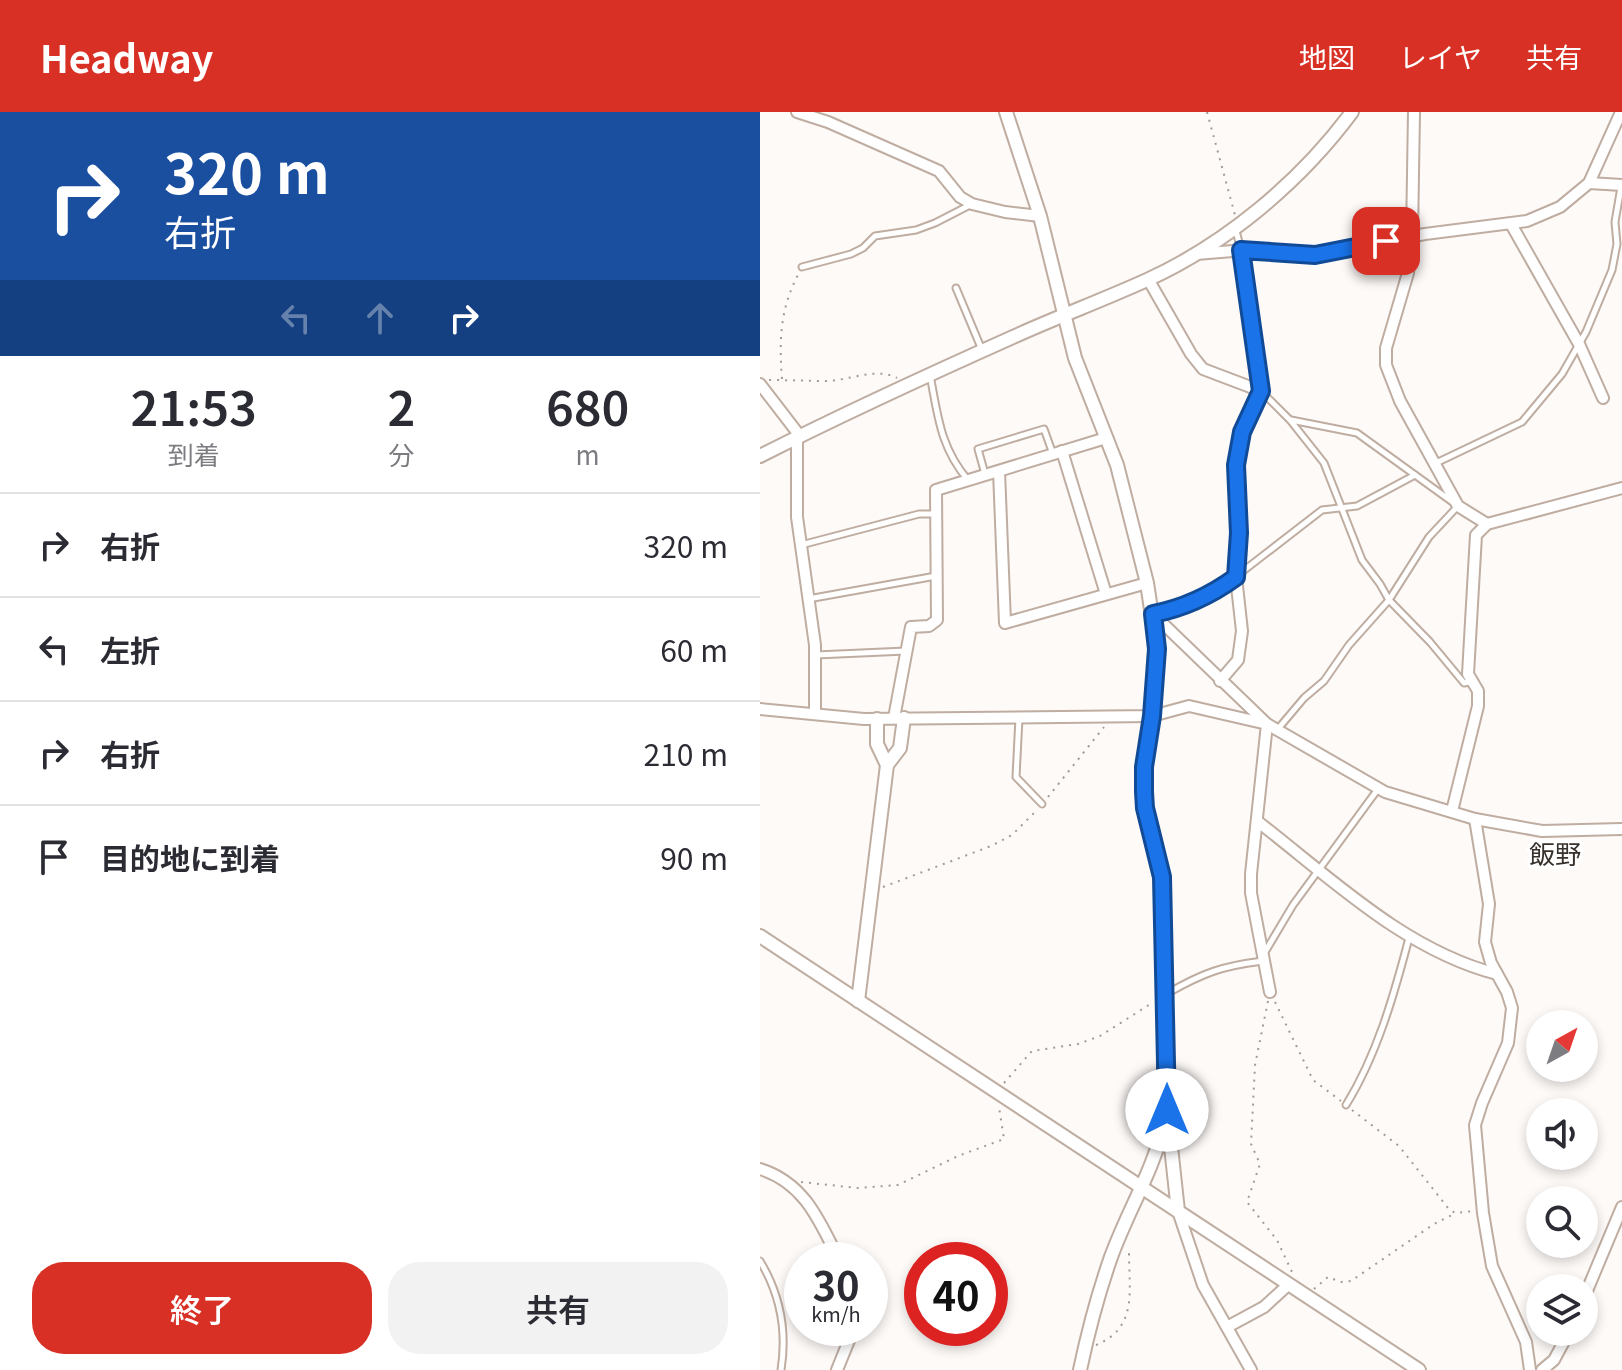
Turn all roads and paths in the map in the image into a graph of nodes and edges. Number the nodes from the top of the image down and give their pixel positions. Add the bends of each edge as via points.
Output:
1 (797, 112) edge
2 (1006, 112) edge
3 (1207, 112) edge
4 (1352, 112) edge
5 (1414, 112) edge
6 (1621, 112) edge
7 (1589, 183) junction
8 (1622, 185) edge
9 (972, 204) junction
10 (1040, 216) junction
11 (1511, 224) junction
12 (1236, 225) junction
13 (1412, 236) junction
14 (1241, 250) junction
15 (1193, 255) junction
16 (802, 267) joint
17 (1148, 279) junction
18 (956, 288) dead end
19 (1065, 314) junction
20 (1579, 344) junction
21 (982, 351) junction
22 (930, 374) junction
23 (782, 380) junction
24 (760, 382) edge
25 (907, 384) junction
26 (1261, 391) junction
27 (1603, 398) dead end
28 (1290, 420) junction
29 (799, 436) junction
30 (1106, 438) junction
31 (1057, 452) junction
32 (760, 456) edge
33 (1435, 464) junction
34 (999, 471) junction
35 (985, 475) junction
36 (1415, 475) junction
37 (968, 480) junction
38 (1622, 488) edge
39 (1458, 506) junction
40 (1341, 509) junction
41 (936, 514) junction
42 (1487, 524) junction
43 (801, 545) junction
44 (937, 576) junction
45 (1236, 577) junction
46 (1147, 583) junction
47 (1106, 594) junction
48 (808, 599) junction
49 (1389, 600) junction
50 (1153, 614) junction
51 (907, 651) junction
52 (815, 655) junction
53 (1220, 681) junction
54 (1471, 682) junction
55 (760, 709) edge
56 (815, 714) junction
57 (1111, 716) junction
58 (1152, 716) junction
59 (1019, 717) junction
60 (899, 718) junction
61 (877, 719) junction
62 (1272, 727) junction
63 (887, 765) junction
64 (1379, 788) junction
65 (1042, 804) junction
66 (1452, 811) junction
67 (1475, 819) junction
68 (1257, 821) junction
69 (1622, 829) edge
70 (1319, 869) junction
71 (871, 891) junction
72 (760, 936) edge
73 (1409, 938) junction
74 (1263, 958) junction
75 (1497, 974) junction
76 (1270, 992) junction
77 (1166, 994) junction
78 (858, 1001) junction
79 (997, 1090) junction
80 (1346, 1105) junction
81 (1167, 1110) junction
82 (760, 1169) edge
83 (786, 1181) junction
84 (1141, 1186) junction
85 (1622, 1207) edge
86 (1178, 1211) junction
87 (1455, 1213) junction
88 (1483, 1213) junction
89 (829, 1242) edge
90 (1129, 1253) dead end
91 (760, 1264) edge
92 (1594, 1274) edge
93 (1289, 1284) junction
94 (1304, 1294) junction
95 (1227, 1327) junction
96 (847, 1346) edge
97 (1562, 1346) edge
98 (1085, 1348) junction
99 (781, 1370) edge
100 (837, 1370) edge
101 (1080, 1370) edge
102 (1251, 1370) edge
103 (1419, 1370) edge
104 (1530, 1370) edge
105 (1542, 1370) edge

1 - 9 street via 939,171
2 - 10 street
3 - 12 path
4 - 12 street via 1281,189
5 - 13 street
6 - 7 street
7 - 8 street
7 - 11 street via 1560,207
8 - 20 lane via 1612,270
9 - 10 street
9 - 16 lane via 935,223 875,236 851,254
10 - 19 street
11 - 13 street
11 - 20 street
12 - 14 lane
12 - 15 street
13 - 14 street via 1315,255
13 - 33 street via 1386,365
14 - 15 street
14 - 26 lane
15 - 17 street
16 - 23 path via 780,326
17 - 19 street
17 - 26 street via 1203,369
18 - 21 lane
19 - 21 street
19 - 30 street via 1075,358
20 - 27 street
20 - 33 lane via 1522,422
21 - 22 street
22 - 25 street
22 - 37 lane via 942,435 952,461
23 - 24 path
23 - 25 path via 832,381 876,374 893,375
24 - 29 street
25 - 29 street
26 - 28 lane
26 - 45 street via 1242,432 1236,465
28 - 36 lane via 1357,433
28 - 40 lane via 1324,463
29 - 32 street
29 - 43 street
30 - 31 street
30 - 46 street
31 - 34 street
31 - 35 lane via 1044,429 978,449
31 - 47 street
33 - 39 street
34 - 35 street
34 - 47 street via 1005,623
35 - 37 street
36 - 39 lane
36 - 40 lane
37 - 41 street via 936,490
38 - 42 street
39 - 42 street
39 - 49 lane via 1429,537
40 - 45 lane via 1322,510
40 - 49 lane via 1362,560
41 - 43 lane
41 - 44 street
42 - 54 street via 1476,535 1474,548
43 - 48 street
44 - 48 lane
44 - 51 street via 937,620 911,627
45 - 50 lane via 1216,592
45 - 53 street via 1242,631 1238,660
46 - 47 street
46 - 50 street
48 - 52 street
49 - 54 lane via 1464,683
49 - 62 lane via 1324,681
50 - 53 street
50 - 58 street via 1157,649
51 - 52 lane
51 - 60 street
52 - 56 street
53 - 62 street
54 - 66 street via 1478,691 1478,706
55 - 56 street
56 - 61 street
57 - 58 street
57 - 59 street
57 - 65 path
58 - 62 street via 1189,706
58 - 77 street via 1144,767 1145,808 1162,877
59 - 60 street
59 - 65 lane via 1016,777
60 - 61 street
60 - 63 street via 900,748
61 - 63 street via 877,744
62 - 64 street
62 - 68 street
63 - 71 street
64 - 66 street
64 - 70 lane
65 - 71 path via 1012,835 991,846
66 - 67 street
67 - 69 street via 1542,831
67 - 75 street via 1489,904 1485,942
68 - 70 street
68 - 74 street via 1251,893
70 - 73 street
70 - 74 lane
71 - 78 street
72 - 78 street
73 - 75 street via 1465,966
73 - 80 lane via 1393,999
74 - 76 street
74 - 77 lane via 1227,965
75 - 88 street via 1512,1008 1508,1043 1475,1125
76 - 80 path via 1313,1080
76 - 94 path via 1253,1096 1251,1144 1260,1164 1247,1202 1277,1240
77 - 79 path via 1100,1036 1032,1051
77 - 81 street
78 - 79 street
79 - 83 path via 1004,1139 898,1185 858,1188
79 - 84 street
80 - 87 path via 1399,1146
81 - 84 street via 1158,1152
81 - 86 street
82 - 83 street
83 - 89 street via 805,1197
84 - 86 street
84 - 98 street via 1111,1257
85 - 92 street
86 - 93 street
86 - 95 street via 1203,1285
87 - 88 path
87 - 94 path via 1351,1281 1328,1277
88 - 104 street via 1492,1266 1526,1342
90 - 98 path via 1127,1319 1116,1333
91 - 99 lane via 778,1302
93 - 94 street
93 - 95 street via 1264,1307
94 - 103 street
95 - 102 street
96 - 100 street
97 - 105 street
98 - 101 street

